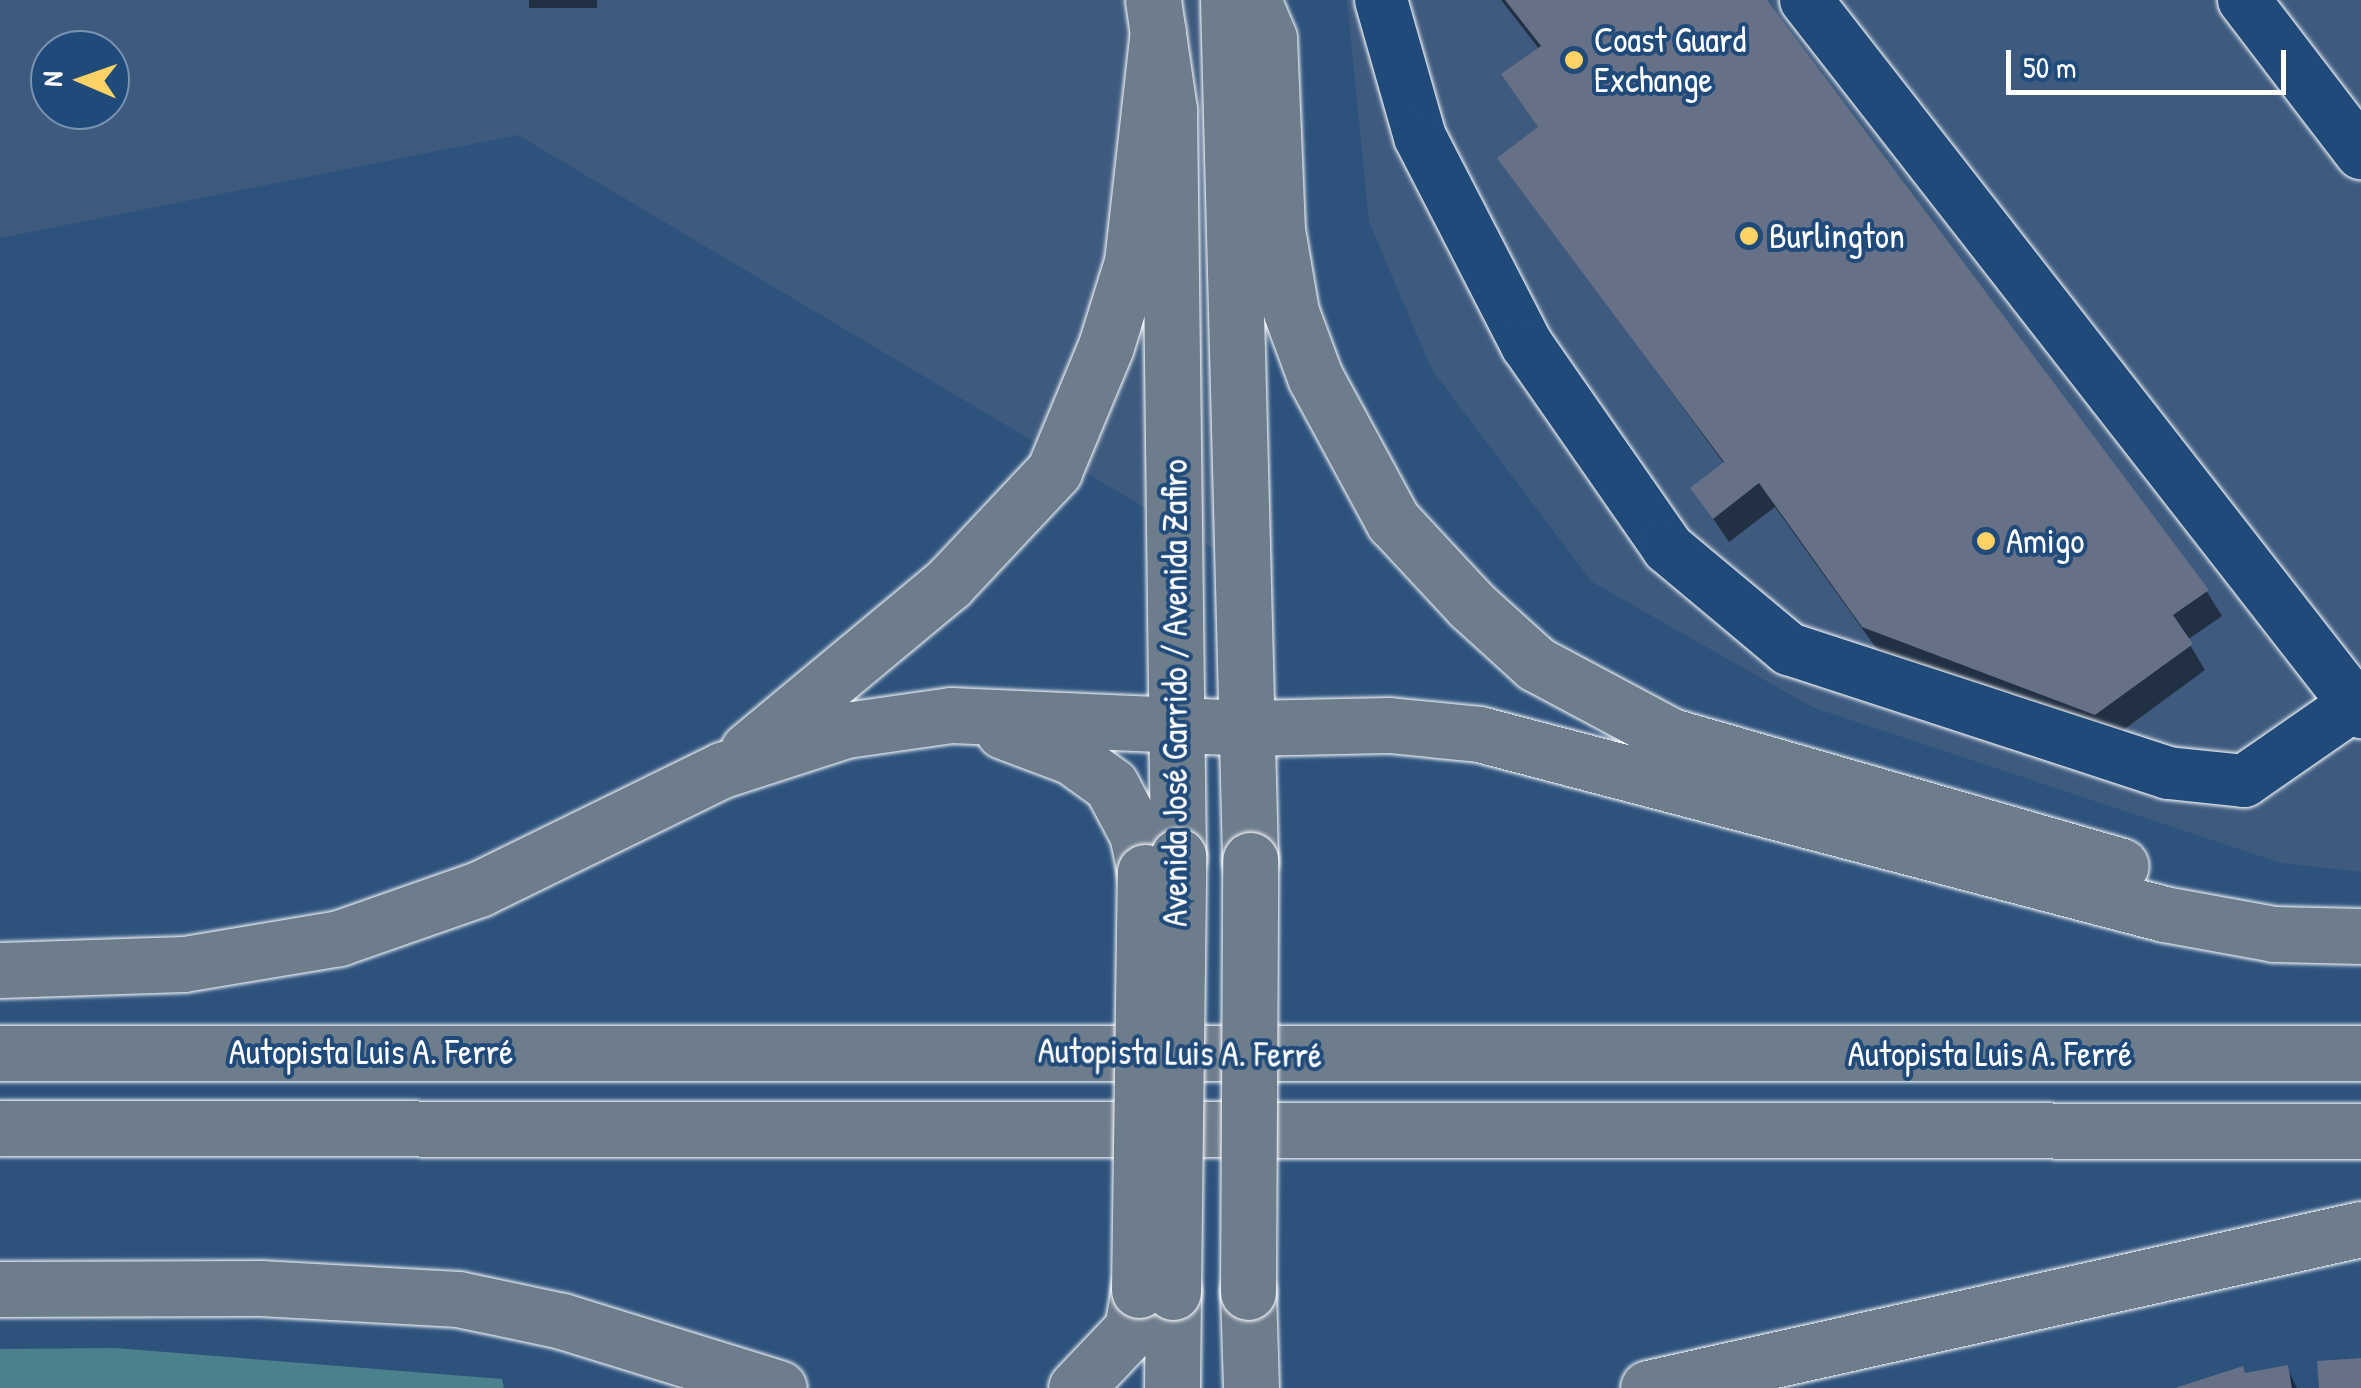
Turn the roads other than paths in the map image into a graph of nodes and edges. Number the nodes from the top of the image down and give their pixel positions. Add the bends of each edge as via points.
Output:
1 (1228, 0) edge
2 (1253, 0) edge
3 (1381, 0) edge
4 (1806, 0) edge
5 (2244, 0) edge
6 (1156, 15) edge
7 (2361, 154) edge
8 (2359, 706) edge
9 (976, 717) junction
10 (1176, 723) junction
11 (1246, 728) junction
12 (722, 770) junction
13 (1161, 864) junction
14 (2361, 927) edge
15 (2361, 936) edge
16 (0, 970) edge
17 (2361, 1052) edge
18 (0, 1053) edge
19 (0, 1128) edge
20 (2361, 1131) edge
21 (2361, 1230) edge
22 (0, 1289) edge
23 (1156, 1291) junction
24 (1826, 1353) junction
25 (778, 1388) edge
26 (1076, 1388) edge
27 (1172, 1388) edge
28 (1251, 1388) edge
29 (1648, 1388) edge
30 (1756, 1388) edge

1 - 11 main road, Avenida José Garrido / Avenida Zafiro
2 - 14 main road via 1269,38 1277,230 1288,296 1315,377 1394,521 1536,664 1671,736 2090,859
3 - 8 lane via 1420,138 1527,345 1668,548 1790,649 2168,773 2244,781
4 - 8 lane
5 - 7 lane
6 - 10 main road, Avenida José Garrido / Avenida Zafiro via 1170,110
6 - 12 main road via 1132,262 1106,346 1054,471 949,583
9 - 10 main road
9 - 12 main road via 846,730
9 - 13 main road via 1072,757 1111,785
10 - 11 main road
10 - 13 main road, Avenida José Garrido / Avenida Zafiro
11 - 15 main road via 1389,725 1479,734 1556,749 2114,903 2274,934
11 - 28 main road, Avenida José Garrido / Avenida Zafiro, bridge
12 - 16 main road via 479,889 339,938 184,964
13 - 23 main road, bridge
17 - 18 main road, Autopista Luis A. Ferré
19 - 20 main road
21 - 24 main road
22 - 25 main road via 260,1288 458,1299 562,1320
23 - 26 main road via 1132,1329
23 - 27 main road
24 - 29 main road
24 - 30 main road

